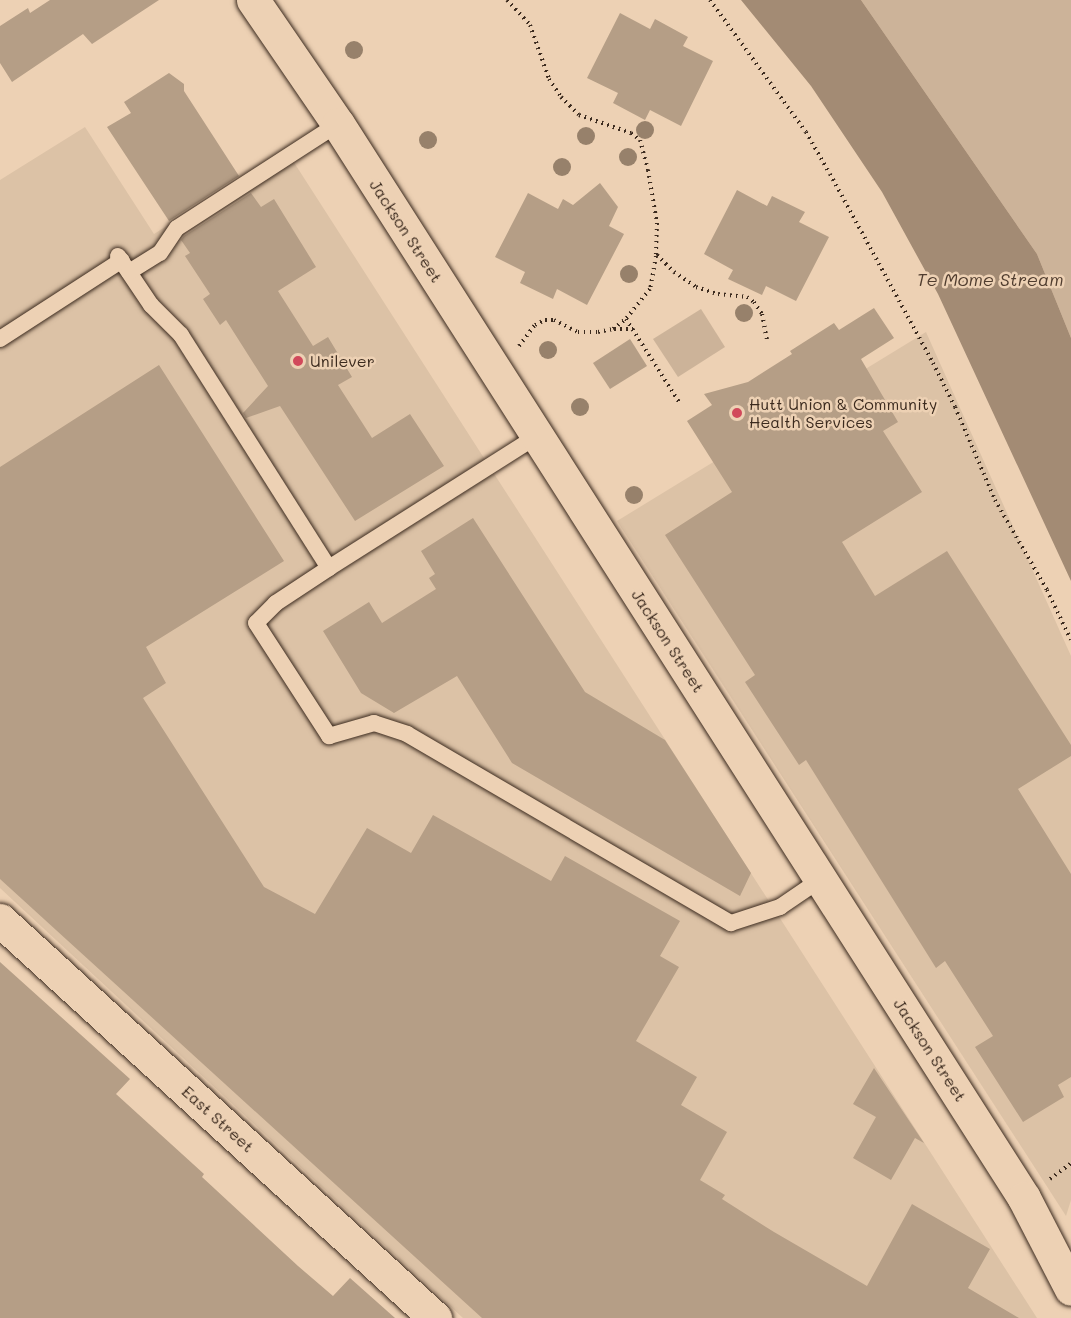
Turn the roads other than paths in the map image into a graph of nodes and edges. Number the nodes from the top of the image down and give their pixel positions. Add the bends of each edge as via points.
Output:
1 (253, 0) edge
2 (338, 124) junction
3 (123, 263) junction
4 (0, 339) edge
5 (537, 436) junction
6 (329, 568) junction
7 (821, 879) junction
8 (0, 920) edge
9 (1070, 1288) edge
10 (435, 1318) edge

1 - 2 street, Jackson Street
2 - 3 lane via 177,228 159,253
2 - 5 street, Jackson Street
3 - 4 lane
3 - 6 lane via 151,305 181,335
5 - 6 lane
5 - 7 street, Jackson Street
6 - 7 lane via 276,603 256,623 330,736 374,723 407,734 731,924 780,907
7 - 9 street, Jackson Street via 1024,1198
8 - 10 street, East Street

